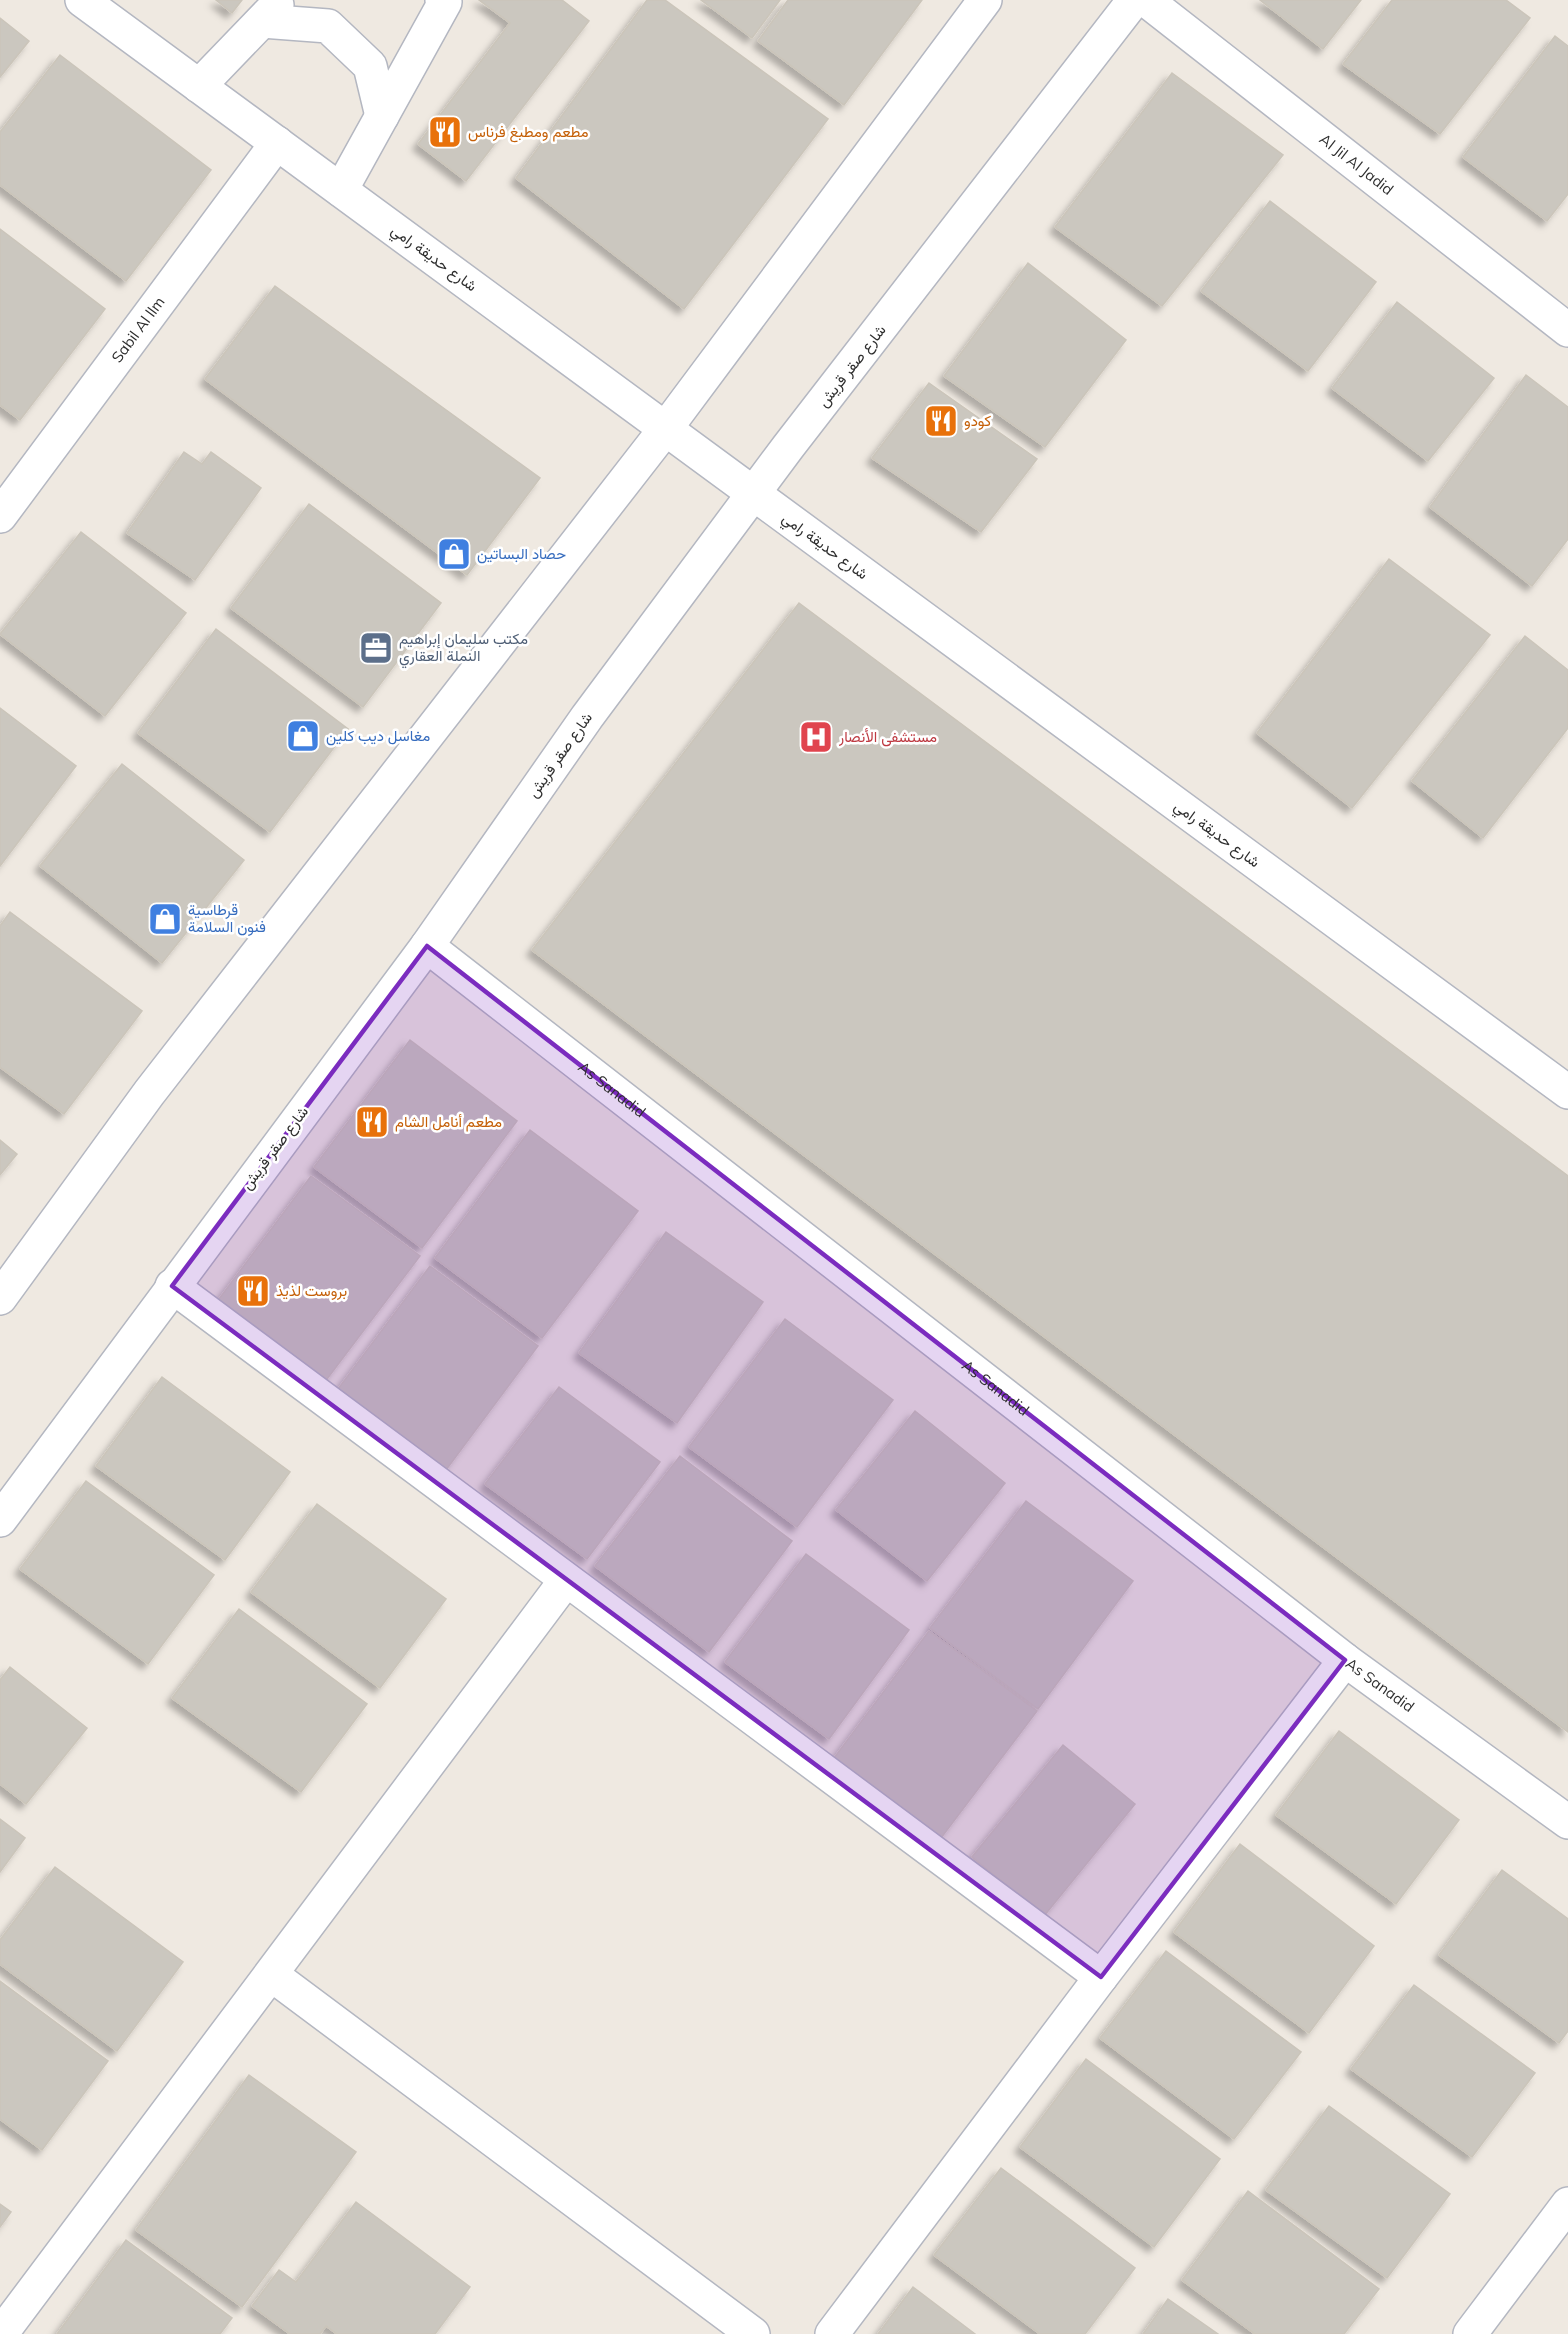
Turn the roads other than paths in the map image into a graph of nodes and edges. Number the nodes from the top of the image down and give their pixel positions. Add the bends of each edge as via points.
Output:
1 (82, 0) edge
2 (442, 0) edge
3 (985, 0) edge
4 (1134, 0) edge
5 (1146, 0) edge
6 (272, 11) edge
7 (199, 86) junction
8 (382, 116) junction
9 (277, 143) junction
10 (341, 190) junction
11 (1568, 330) edge
12 (666, 429) junction
13 (754, 494) junction
14 (0, 516) edge
15 (427, 946) junction
16 (1568, 1092) edge
17 (172, 1286) junction
18 (0, 1298) edge
19 (0, 1520) edge
20 (566, 1580) junction
21 (1345, 1660) junction
22 (1568, 1822) edge
23 (272, 1975) junction
24 (1101, 1977) junction
25 (1568, 2204) edge
26 (1, 2334) edge
27 (753, 2334) edge
28 (832, 2334) edge
29 (1470, 2334) edge

1 - 7 street, شارع حديقة رامي
2 - 8 street via 445,2
3 - 12 street
4 - 13 street, شارع صقر قريش
5 - 11 street, Al Jil Al Jadid
6 - 7 street
6 - 8 street via 328,26 370,66
7 - 9 street, شارع حديقة رامي
8 - 10 street
9 - 10 street, شارع حديقة رامي
9 - 14 street, Sabil Al llm
10 - 12 street, شارع حديقة رامي
12 - 13 street, شارع حديقة رامي
12 - 18 street via 149,1093
13 - 15 street, شارع صقر قريش via 587,717
13 - 16 street, شارع حديقة رامي
15 - 17 street, شارع صقر قريش
15 - 21 street, As Sanadid
17 - 19 street, شارع صقر قريش
17 - 20 street
20 - 23 street
20 - 24 street
21 - 22 street, As Sanadid
21 - 24 street
23 - 26 street
23 - 27 street
24 - 28 street
25 - 29 street

